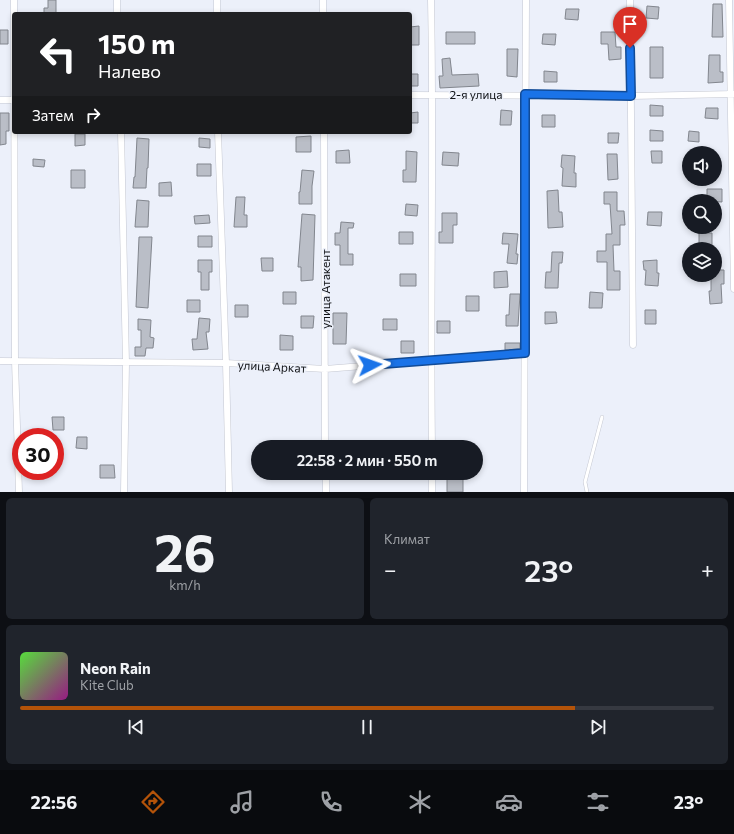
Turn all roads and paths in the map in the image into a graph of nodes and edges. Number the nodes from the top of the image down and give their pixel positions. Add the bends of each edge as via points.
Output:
1 (14, 0) edge
2 (117, 0) edge
3 (217, 0) edge
4 (323, 0) edge
5 (431, 0) edge
6 (526, 0) edge
7 (630, 0) edge
8 (730, 0) edge
9 (14, 12) edge
10 (117, 12) edge
11 (217, 12) edge
12 (323, 12) edge
13 (412, 94) edge
14 (433, 94) junction
15 (525, 94) junction
16 (732, 94) edge
17 (631, 96) junction
18 (0, 100) edge
19 (12, 100) edge
20 (14, 134) edge
21 (121, 134) edge
22 (218, 134) edge
23 (324, 134) edge
24 (734, 289) edge
25 (633, 345) dead end
26 (525, 353) junction
27 (0, 361) edge
28 (15, 361) junction
29 (431, 361) junction
30 (126, 363) junction
31 (226, 363) junction
32 (325, 369) junction
33 (602, 417) dead end
34 (326, 440) edge
35 (432, 440) edge
36 (326, 480) edge
37 (432, 480) edge
38 (19, 492) edge
39 (124, 492) edge
40 (229, 492) edge
41 (326, 492) edge
42 (432, 492) edge
43 (524, 492) edge
44 (587, 492) edge

1 - 9 street
2 - 10 street
3 - 11 street
4 - 12 street
5 - 14 street
6 - 15 street
7 - 17 street
8 - 16 street
13 - 14 street, 2-я улица
14 - 15 street, 2-я улица
14 - 29 street
15 - 17 street, 2-я улица
15 - 26 street
16 - 17 street, 2-я улица
16 - 24 street
17 - 25 street
18 - 19 street
20 - 28 street
21 - 30 street
22 - 31 street, улица Аркат
23 - 32 street, улица Атакент
26 - 29 street, улица Аркат
26 - 43 street
27 - 28 street
28 - 30 street
28 - 38 street
29 - 32 street, улица Аркат
29 - 35 street
30 - 31 street
30 - 39 street
31 - 32 street, улица Аркат
31 - 40 street
32 - 34 street, улица Атакент
33 - 44 lane via 585,482
36 - 41 street
37 - 42 street

